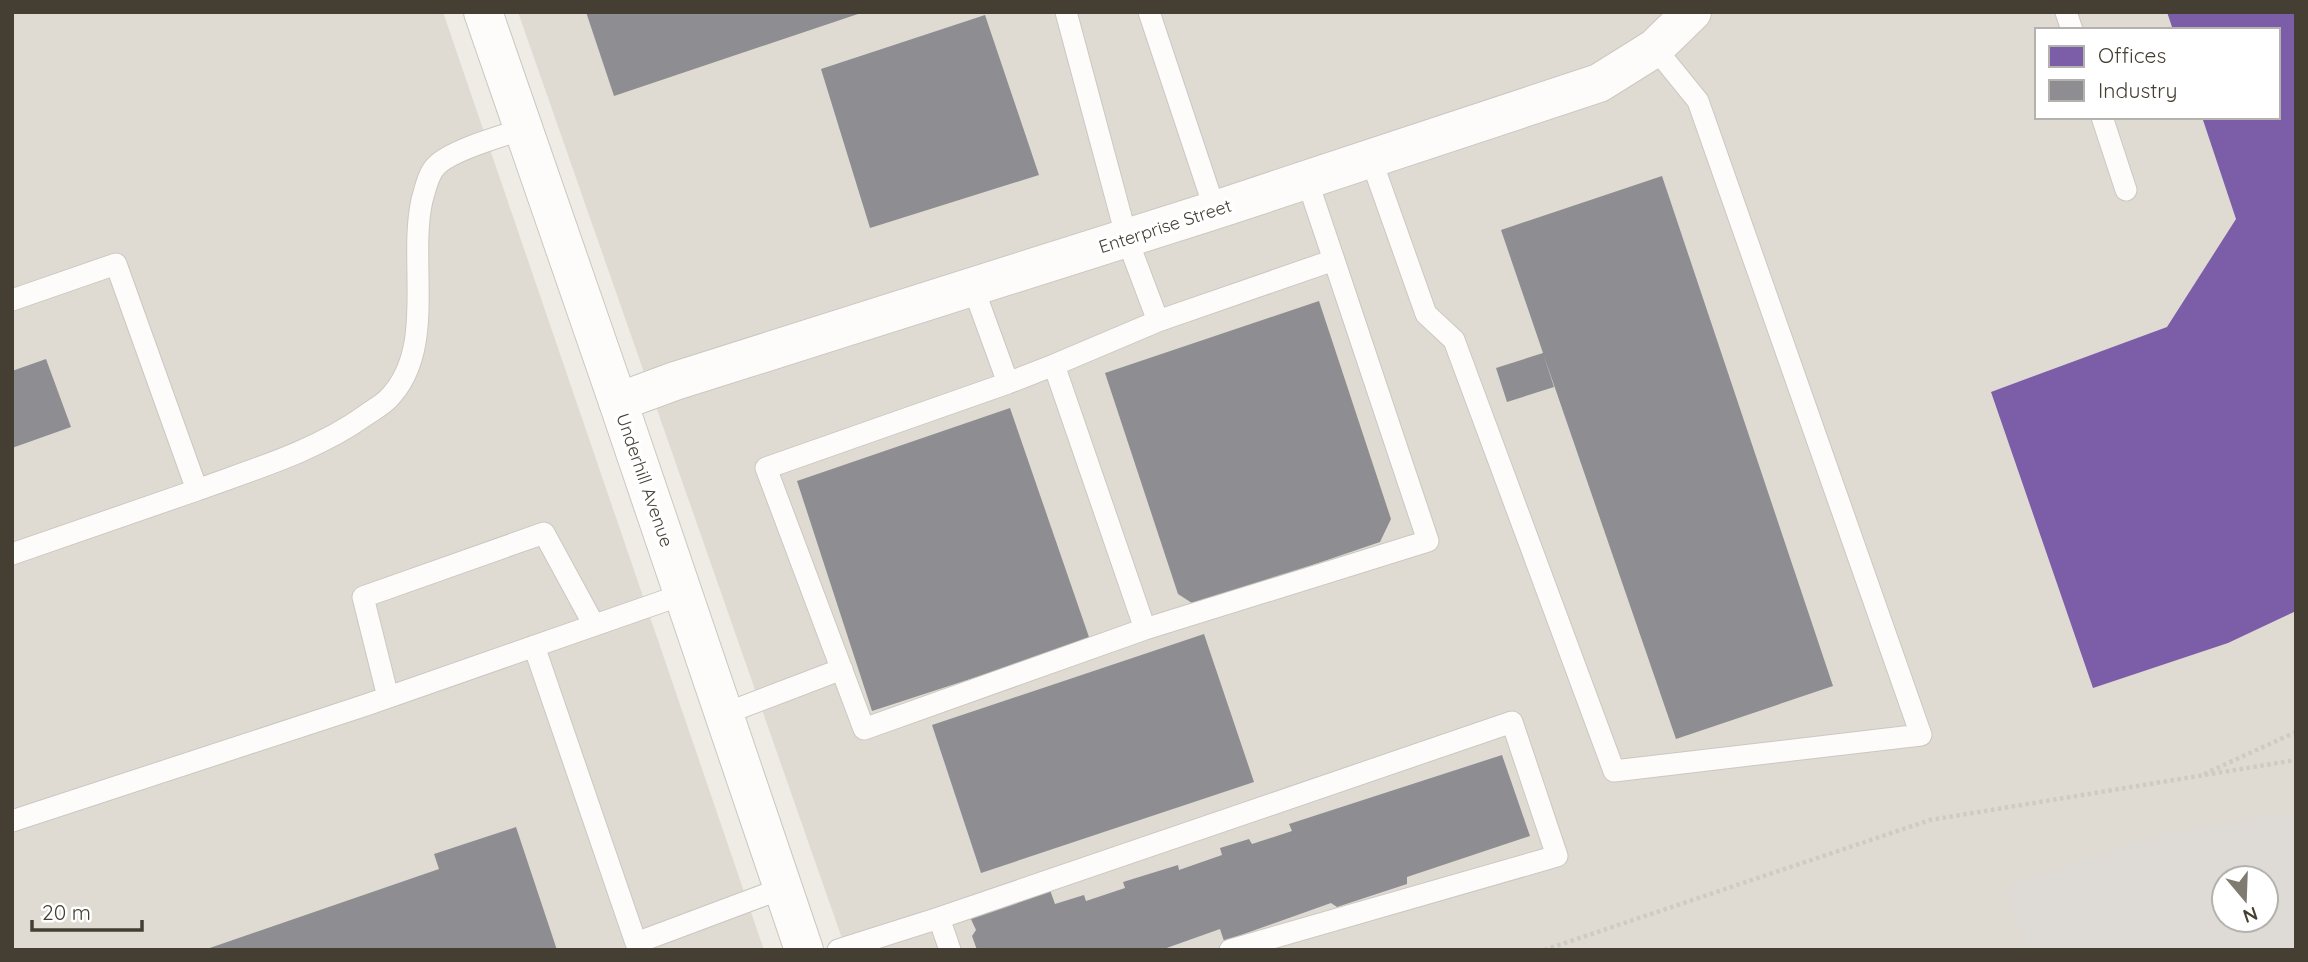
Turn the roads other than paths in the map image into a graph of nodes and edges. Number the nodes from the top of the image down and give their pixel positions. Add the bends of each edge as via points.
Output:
1 (483, 12) edge
2 (1066, 12) edge
3 (1149, 12) edge
4 (1692, 12) edge
5 (1655, 48) junction
6 (2103, 119) edge
7 (523, 129) junction
8 (1371, 159) junction
9 (1307, 180) junction
10 (2126, 190) dead end
11 (1215, 210) junction
12 (1127, 239) junction
13 (1334, 260) junction
14 (974, 287) junction
15 (12, 300) edge
16 (1158, 321) junction
17 (1054, 365) junction
18 (1007, 383) junction
19 (618, 402) junction
20 (197, 490) junction
21 (12, 554) edge
22 (684, 594) junction
23 (594, 625) junction
24 (1146, 629) junction
25 (534, 646) junction
26 (842, 669) junction
27 (388, 697) junction
28 (724, 714) junction
29 (12, 821) edge
30 (783, 888) junction
31 (939, 918) junction
32 (637, 946) edge
33 (804, 950) edge
34 (838, 950) edge
35 (950, 950) edge
36 (1230, 950) edge

1 - 7 street, Underhill Avenue
2 - 12 lane
3 - 11 lane
4 - 5 street, Enterprise Street
5 - 8 street, Enterprise Street via 1599,83
5 - 8 lane via 1698,101 1921,734 1614,771 1454,340 1426,314
6 - 10 lane
7 - 19 street, Underhill Avenue
7 - 20 lane via 452,156 436,166 425,187 415,347 406,375 387,400 351,425 287,457
8 - 9 street, Enterprise Street
9 - 11 street, Enterprise Street
9 - 13 lane
11 - 12 street, Enterprise Street
12 - 14 street, Enterprise Street
12 - 16 lane
13 - 16 lane
13 - 24 lane via 1428,541
14 - 18 lane
14 - 19 street, Enterprise Street
15 - 20 lane via 116,264
16 - 17 lane
17 - 18 lane
17 - 24 lane
18 - 26 lane via 766,468
19 - 22 street, Underhill Avenue
20 - 21 lane
22 - 23 lane
22 - 28 street, Underhill Avenue
23 - 25 lane
23 - 27 lane via 544,533 363,597
24 - 26 lane via 864,729
25 - 27 lane
25 - 32 lane
26 - 28 lane
27 - 29 lane
28 - 30 street, Underhill Avenue
30 - 32 lane
30 - 33 street, Underhill Avenue
31 - 34 lane
31 - 35 lane
31 - 36 lane via 1512,722 1557,856

